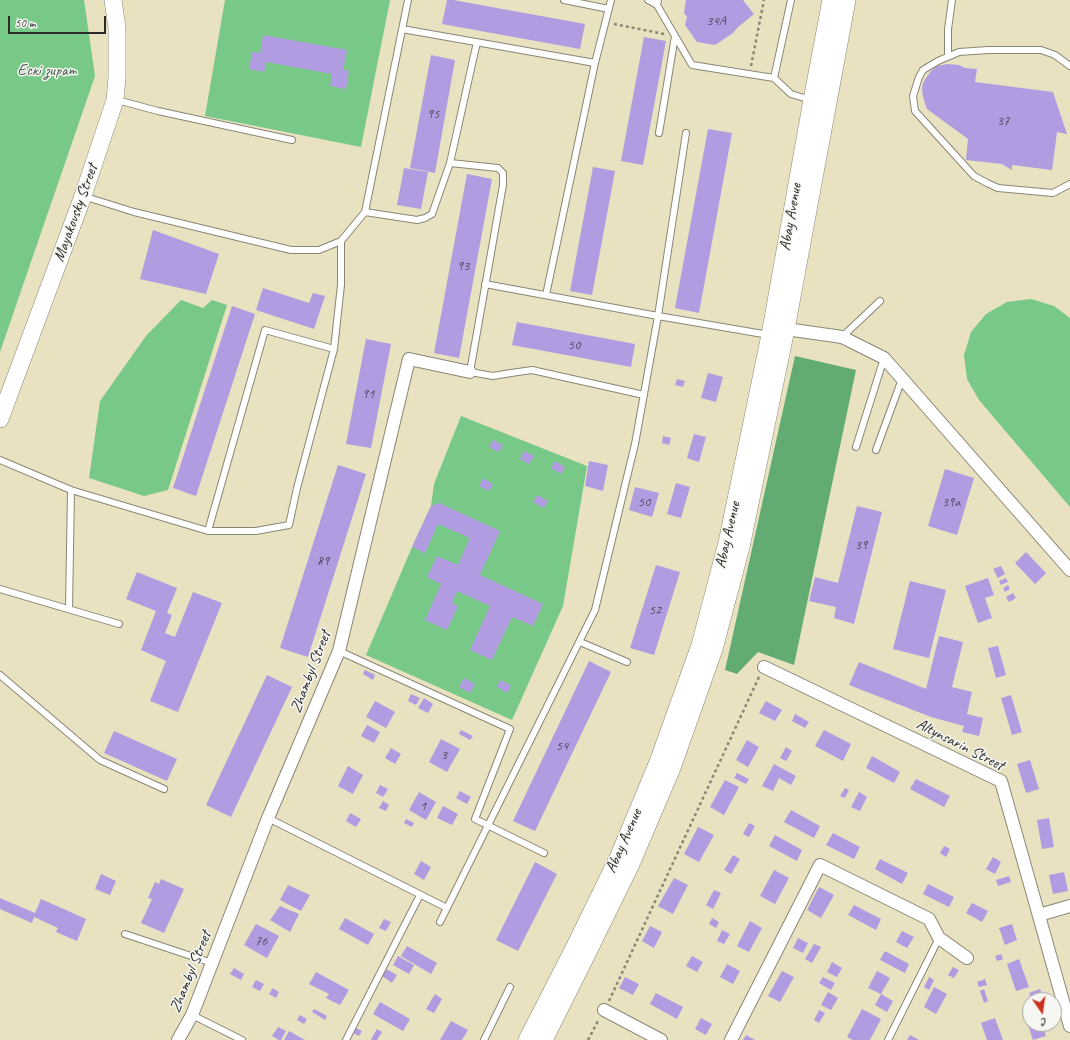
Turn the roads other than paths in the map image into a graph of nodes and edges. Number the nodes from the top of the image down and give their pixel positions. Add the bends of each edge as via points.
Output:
1 (113, 0) edge
2 (408, 0) edge
3 (564, 0) edge
4 (611, 0) edge
5 (648, 0) edge
6 (791, 0) edge
7 (831, 0) edge
8 (847, 0) edge
9 (952, 0) edge
10 (657, 2) edge
11 (609, 9) junction
12 (402, 29) junction
13 (675, 36) junction
14 (477, 42) junction
15 (948, 56) junction
16 (595, 63) junction
17 (1070, 66) edge
18 (774, 78) junction
19 (115, 100) junction
20 (812, 100) junction
21 (659, 133) dead end
22 (686, 133) dead end
23 (292, 140) dead end
24 (450, 163) junction
25 (1070, 184) edge
26 (83, 196) junction
27 (365, 212) junction
28 (341, 241) junction
29 (485, 284) junction
30 (546, 295) junction
31 (880, 301) dead end
32 (658, 316) junction
33 (786, 329) junction
34 (770, 335) junction
35 (842, 337) junction
36 (334, 349) junction
37 (884, 358) junction
38 (470, 372) junction
39 (902, 379) junction
40 (644, 395) junction
41 (0, 419) edge
42 (856, 447) dead end
43 (876, 450) dead end
44 (0, 460) edge
45 (71, 490) junction
46 (208, 531) junction
47 (1070, 570) edge
48 (0, 589) edge
49 (68, 609) junction
50 (118, 624) dead end
51 (580, 642) junction
52 (339, 650) junction
53 (627, 662) dead end
54 (764, 667) road end
55 (0, 675) edge
56 (164, 789) dead end
57 (268, 818) junction
58 (488, 825) junction
59 (544, 854) dead end
60 (420, 895) junction
61 (1070, 906) edge
62 (447, 908) junction
63 (1039, 914) junction
64 (440, 922) dead end
65 (125, 934) dead end
66 (939, 938) junction
67 (967, 958) dead end
68 (212, 964) junction
69 (510, 987) dead end
70 (604, 1010) road end
71 (192, 1015) junction
72 (1070, 1026) edge
73 (178, 1040) edge
74 (242, 1040) edge
75 (346, 1040) edge
76 (484, 1040) edge
77 (528, 1040) edge
78 (544, 1040) edge
79 (661, 1040) edge
80 (731, 1040) edge
81 (888, 1040) edge

1 - 19 main road, Mayakovsky Street via 117,28
2 - 12 lane
3 - 11 lane
4 - 11 lane
5 - 10 lane
6 - 18 lane
7 - 20 main road, Abay Avenue
8 - 33 main road, Abay Avenue
9 - 15 lane
10 - 13 lane
11 - 16 lane
12 - 14 lane
12 - 27 lane
13 - 18 lane via 692,65
13 - 21 lane
14 - 16 lane
14 - 24 lane
15 - 17 lane via 959,52 988,50 1041,50 1055,55
15 - 25 lane via 923,70 916,84 914,104 916,111 974,176 998,188 1053,193
16 - 30 lane
18 - 20 lane via 791,94
19 - 23 lane
19 - 26 main road, Mayakovsky Street
20 - 34 main road, Abay Avenue
22 - 32 lane
24 - 27 lane via 432,214 426,218 417,220
24 - 29 lane via 498,168 503,174
26 - 28 lane via 134,212 291,250 319,250
26 - 41 main road, Mayakovsky Street
27 - 28 lane
28 - 36 lane
29 - 30 lane
29 - 38 lane
30 - 32 lane
31 - 35 lane
32 - 34 lane
32 - 40 lane
33 - 34 street
33 - 35 street
33 - 78 main road, Abay Avenue via 741,547 714,650 672,768 631,864
34 - 77 main road, Abay Avenue via 727,543 700,645 658,762 618,858
35 - 37 street
36 - 46 lane via 289,524 256,531
36 - 46 lane via 265,330
37 - 39 street
37 - 42 lane
38 - 40 lane via 493,376 532,370
38 - 52 street, Zhambyl Street via 409,359
39 - 43 lane
39 - 47 street
40 - 51 lane via 635,444 595,610
44 - 45 lane
45 - 46 lane
45 - 49 lane
48 - 49 lane
49 - 50 lane
51 - 53 lane
51 - 58 lane
52 - 57 street, Zhambyl Street
52 - 58 lane via 510,729 475,819
54 - 63 street, Altynsarin Street via 1001,781
55 - 56 lane via 100,760
57 - 60 lane
57 - 68 street, Zhambyl Street
58 - 59 lane
58 - 62 lane
60 - 62 lane
60 - 75 lane
61 - 63 street
62 - 64 lane
63 - 72 street, Altynsarin Street
65 - 68 lane
66 - 67 street
66 - 80 street via 929,920 820,865
66 - 81 lane
68 - 71 street, Zhambyl Street
69 - 76 lane
70 - 79 street
71 - 73 street, Zhambyl Street
71 - 74 lane

